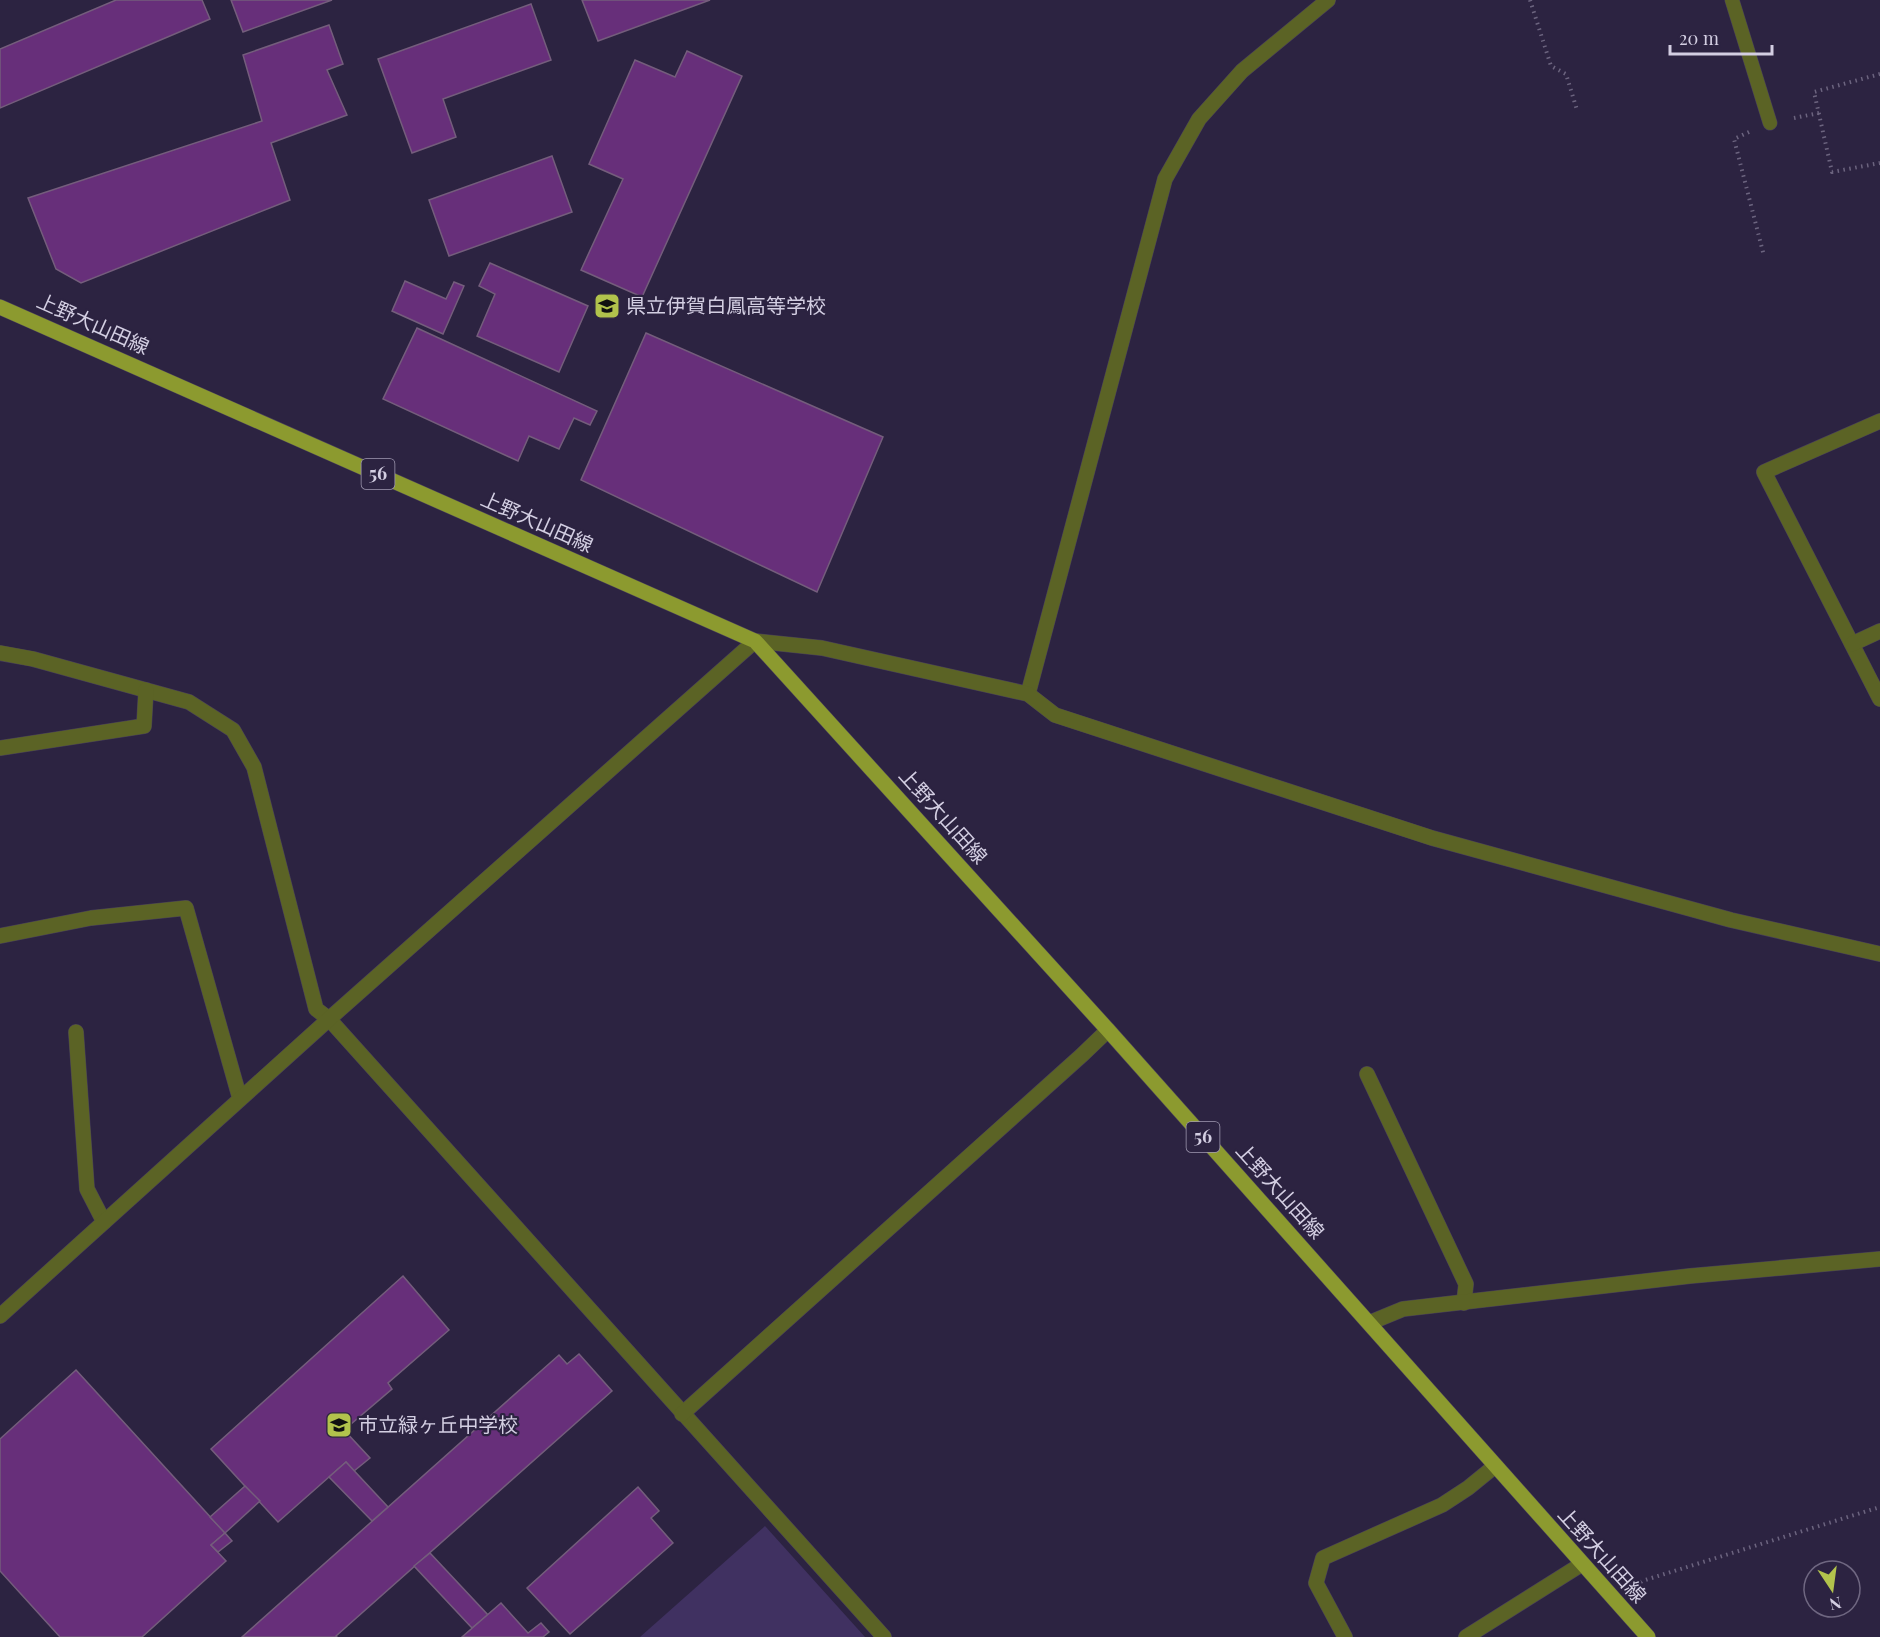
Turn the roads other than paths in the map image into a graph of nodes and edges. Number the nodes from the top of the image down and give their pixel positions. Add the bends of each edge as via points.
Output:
1 (1328, 0) edge
2 (1732, 0) edge
3 (1770, 123) road end
4 (0, 307) edge
5 (1880, 421) edge
6 (1880, 631) edge
7 (755, 641) junction
8 (1852, 644) junction
9 (0, 653) edge
10 (146, 690) junction
11 (1028, 694) junction
12 (1880, 699) edge
13 (0, 748) edge
14 (0, 936) edge
15 (1880, 954) edge
16 (328, 1019) junction
17 (1108, 1030) junction
18 (76, 1032) dead end
19 (1367, 1074) dead end
20 (240, 1099) junction
21 (104, 1222) junction
22 (1880, 1259) edge
23 (1464, 1303) junction
24 (0, 1316) edge
25 (1369, 1323) junction
26 (682, 1414) junction
27 (1495, 1466) junction
28 (1582, 1564) junction
29 (884, 1637) edge
30 (1345, 1637) edge
31 (1466, 1637) edge
32 (1648, 1637) edge

1 - 11 street via 1242,71 1199,119 1165,179
2 - 3 lane
4 - 7 main road, 上野大山田線 / 56
5 - 8 street via 1764,472
6 - 8 street
7 - 11 street via 822,648
7 - 16 street
7 - 17 main road, 上野大山田線 / 56
8 - 12 street
9 - 10 street
10 - 13 street via 144,726
10 - 16 street via 189,702 233,730 254,767 316,1009
11 - 15 street via 1055,716 1432,838 1731,920
14 - 20 street via 92,918 186,908
16 - 20 street
16 - 26 street
17 - 25 main road, 上野大山田線 / 56
17 - 26 street
18 - 21 street via 87,1189
19 - 23 street via 1466,1284
20 - 21 street
21 - 24 street
22 - 23 street via 1690,1276
23 - 25 street via 1403,1309
25 - 27 main road, 上野大山田線 / 56
26 - 29 street
27 - 28 main road, 上野大山田線 / 56
27 - 30 street via 1442,1505 1323,1558 1316,1583
28 - 31 street
28 - 32 main road, 上野大山田線 / 56

